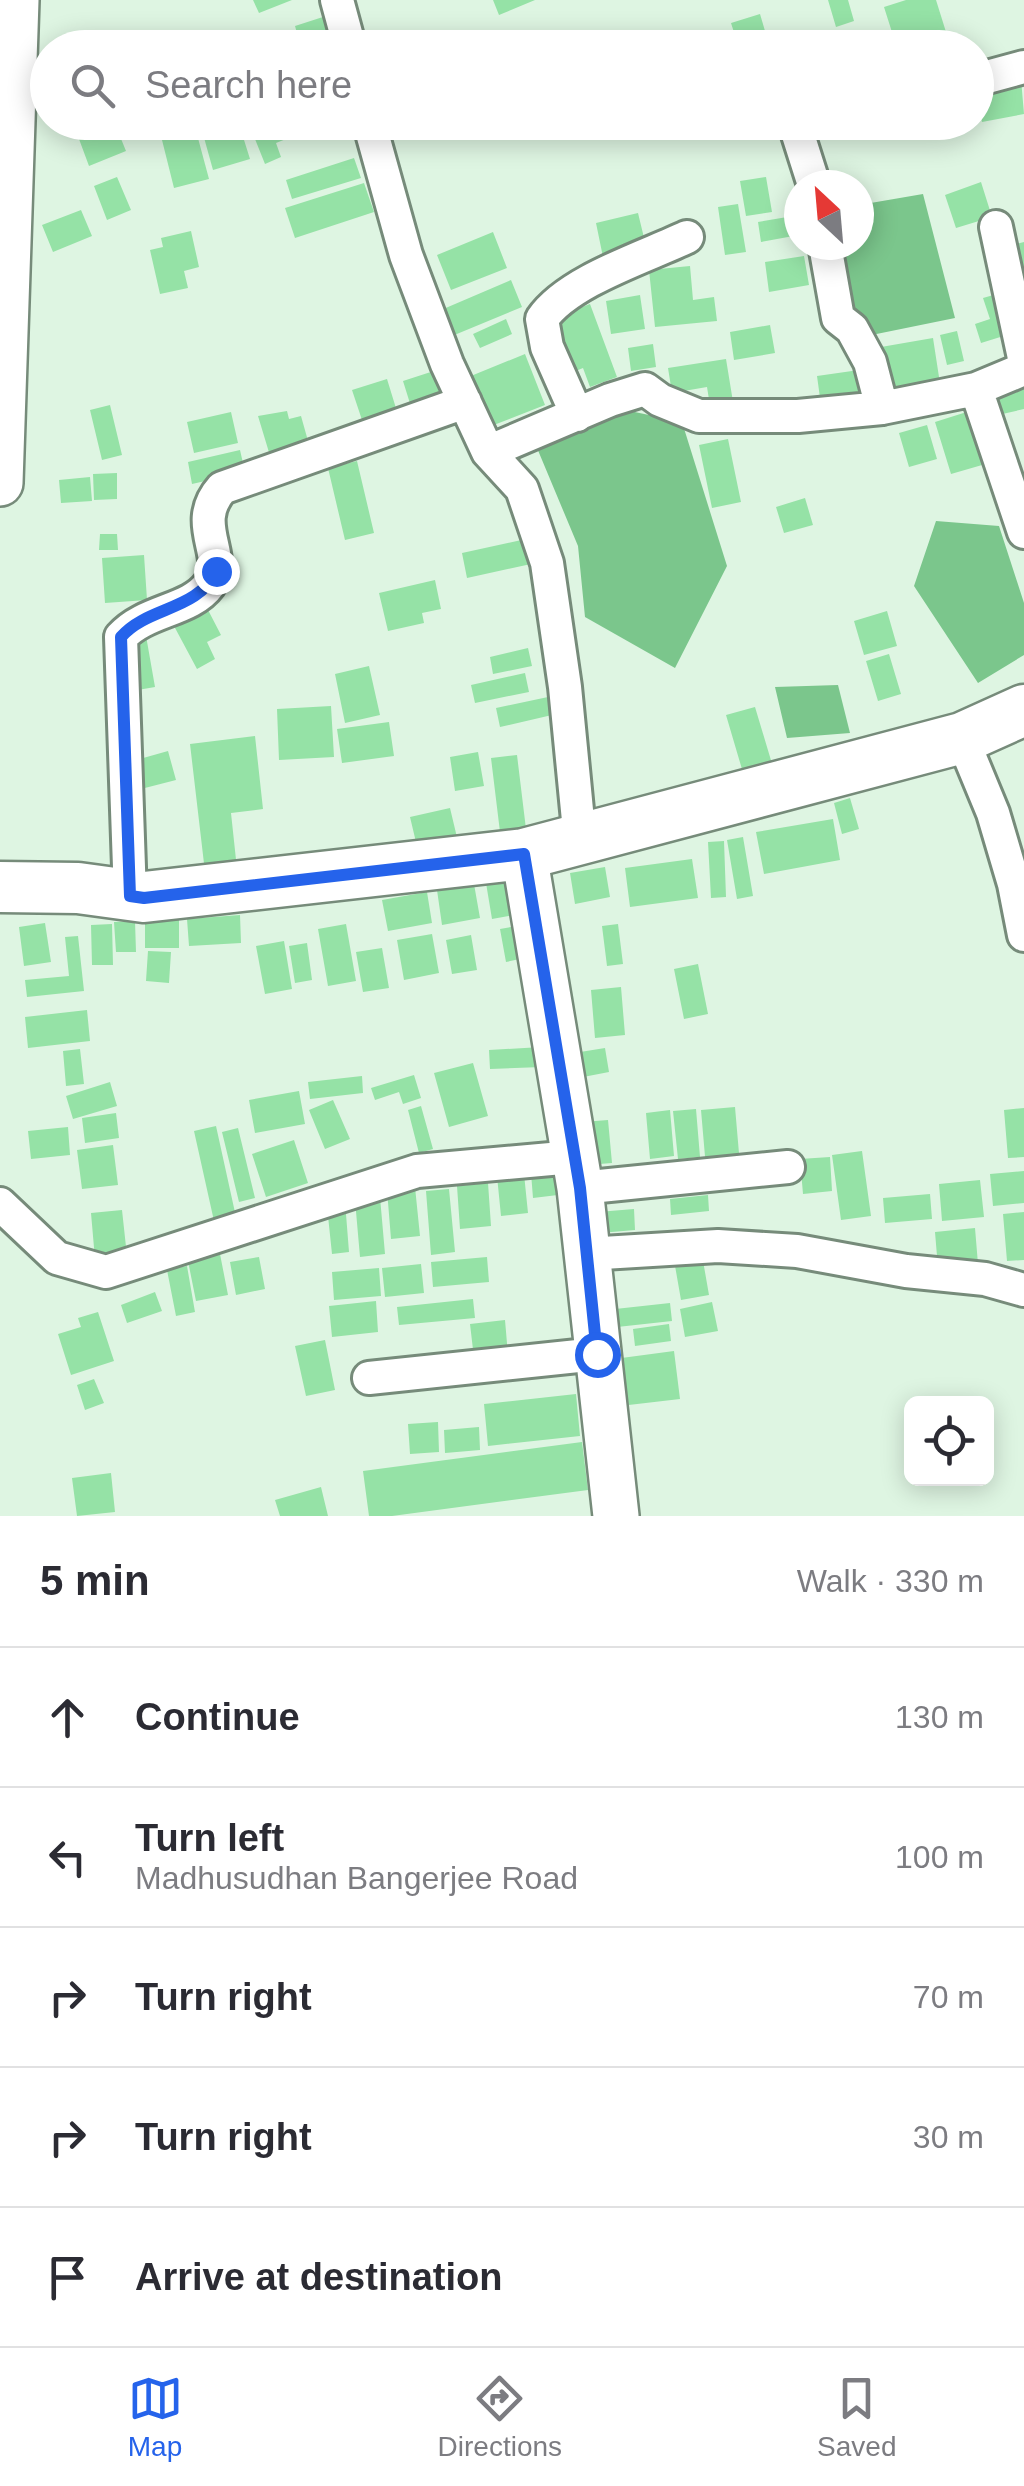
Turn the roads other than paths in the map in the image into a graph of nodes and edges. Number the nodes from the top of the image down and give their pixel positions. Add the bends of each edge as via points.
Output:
1 (16, 0) edge
2 (337, 0) edge
3 (345, 30) edge
4 (1024, 67) edge
5 (994, 75) edge
6 (375, 140) edge
7 (800, 140) edge
8 (809, 170) edge
9 (996, 226) dead end
10 (688, 238) dead end
11 (828, 260) edge
12 (1024, 358) edge
13 (1024, 369) edge
14 (976, 389) junction
15 (465, 402) junction
16 (882, 408) junction
17 (577, 415) junction
18 (488, 452) junction
19 (0, 483) edge
20 (1024, 532) edge
21 (1024, 710) edge
22 (962, 738) junction
23 (580, 840) junction
24 (524, 854) junction
25 (1019, 882) edge
26 (0, 887) edge
27 (130, 896) junction
28 (1024, 935) edge
29 (788, 1167) dead end
30 (576, 1172) junction
31 (0, 1204) edge
32 (586, 1254) junction
33 (1024, 1290) edge
34 (597, 1354) junction
35 (369, 1378) dead end
36 (616, 1516) edge

1 - 19 street
2 - 3 street
4 - 5 street
6 - 15 street via 406,255
7 - 8 street
9 - 12 street
10 - 17 street via 581,287 542,320
11 - 16 street via 838,318 870,362
13 - 14 street
14 - 16 street
14 - 20 street
15 - 18 street
15 - 27 street via 222,488 210,500 216,571 209,586 192,600 132,624 121,637
16 - 17 street via 699,416 645,389
17 - 18 street
18 - 23 street via 522,489 547,563
21 - 22 main road
22 - 23 main road
22 - 25 street
23 - 24 main road
24 - 27 main road
24 - 30 street
25 - 28 street
26 - 27 main road
29 - 30 street
30 - 31 street via 417,1171 106,1272 57,1258
30 - 32 street
32 - 33 street via 718,1246 797,1251
32 - 34 street
34 - 35 street
34 - 36 street

